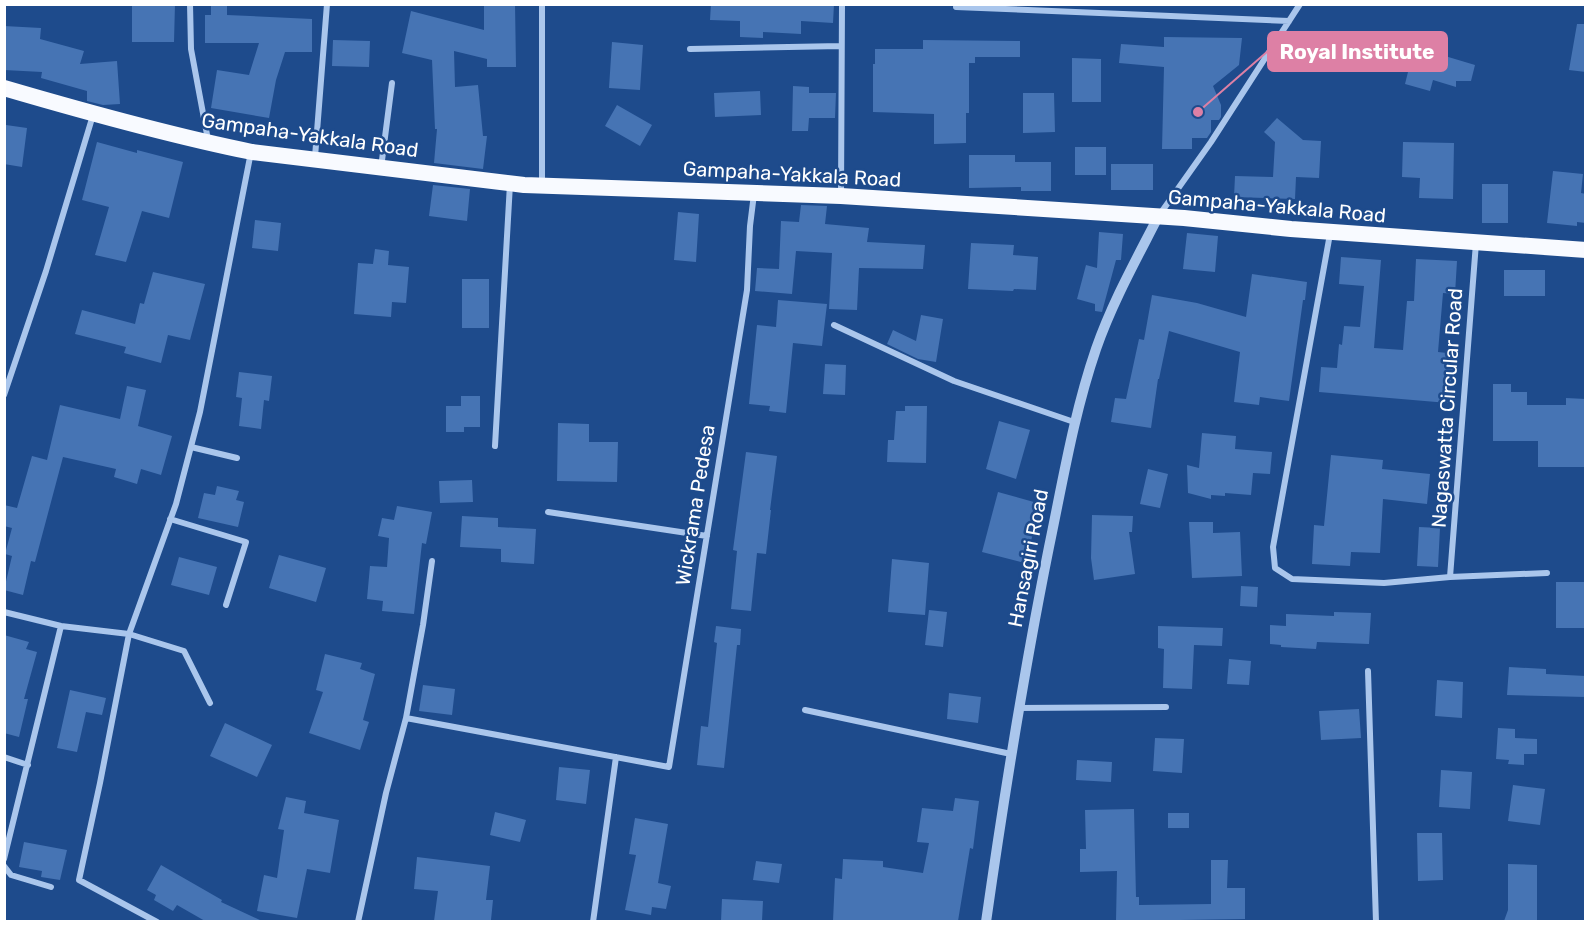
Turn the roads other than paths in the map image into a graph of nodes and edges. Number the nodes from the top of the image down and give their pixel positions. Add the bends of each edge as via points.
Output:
1 (190, 4) edge
2 (327, 4) edge
3 (542, 4) edge
4 (842, 4) edge
5 (1300, 4) edge
6 (956, 7) dead end
7 (1289, 21) junction
8 (841, 46) junction
9 (690, 49) dead end
10 (392, 83) dead end
11 (4, 88) edge
12 (94, 114) junction
13 (209, 143) junction
14 (252, 152) junction
15 (315, 161) junction
16 (381, 168) junction
17 (510, 183) junction
18 (542, 185) junction
19 (754, 193) junction
20 (841, 196) junction
21 (1158, 217) junction
22 (1330, 232) junction
23 (1476, 242) junction
24 (1586, 250) edge
25 (834, 325) dead end
26 (4, 395) edge
27 (1074, 422) junction
28 (495, 446) dead end
29 (191, 447) junction
30 (237, 458) dead end
31 (548, 512) dead end
32 (170, 519) junction
33 (707, 536) junction
34 (432, 561) dead end
35 (1547, 573) dead end
36 (1450, 578) junction
37 (226, 605) dead end
38 (4, 612) edge
39 (61, 626) junction
40 (129, 634) junction
41 (1368, 671) dead end
42 (210, 704) dead end
43 (1166, 707) dead end
44 (1018, 708) junction
45 (805, 710) dead end
46 (406, 718) junction
47 (1011, 754) junction
48 (4, 757) edge
49 (616, 757) junction
50 (28, 765) junction
51 (4, 859) edge
52 (4, 866) edge
53 (51, 887) dead end
54 (158, 921) edge
55 (358, 921) edge
56 (593, 921) edge
57 (986, 921) edge
58 (1376, 921) edge

1 - 13 street via 191,49
2 - 15 street
3 - 18 street
4 - 8 street
5 - 7 street
6 - 7 street
7 - 21 street
8 - 9 street
8 - 20 street
10 - 16 street
11 - 12 highway, Gampaha-Yakkala Road
12 - 13 highway, Gampaha-Yakkala Road
12 - 26 street
13 - 14 highway, Gampaha-Yakkala Road
14 - 15 highway, Gampaha-Yakkala Road
14 - 29 street
15 - 16 highway, Gampaha-Yakkala Road
16 - 17 highway, Gampaha-Yakkala Road
17 - 18 highway, Gampaha-Yakkala Road
17 - 28 street
18 - 19 highway, Gampaha-Yakkala Road
19 - 20 highway, Gampaha-Yakkala Road
19 - 33 street, Wickrama Pedesa via 747,290
20 - 21 highway, Gampaha-Yakkala Road
21 - 22 highway, Gampaha-Yakkala Road
21 - 27 street, Hansagiri Road via 1097,346
22 - 23 highway, Gampaha-Yakkala Road
22 - 36 street via 1273,547 1275,568 1292,579 1303,580 1384,583
23 - 24 highway, Gampaha-Yakkala Road
23 - 36 street, Nagaswatta Circular Road
25 - 27 street via 954,381
27 - 44 street, Hansagiri Road
29 - 30 street
29 - 32 street
31 - 33 street
32 - 37 street via 246,542
32 - 40 street
33 - 49 street, Wickrama Pedesa via 669,767
34 - 46 street
35 - 36 street
38 - 39 street
39 - 40 street
39 - 50 street
40 - 42 street via 184,651
40 - 54 street via 79,880
41 - 58 street
43 - 44 street
44 - 47 street, Hansagiri Road
45 - 47 street
46 - 49 street
46 - 55 street
47 - 57 street, Hansagiri Road
48 - 50 street
49 - 56 street
50 - 51 street
52 - 53 street via 11,875

